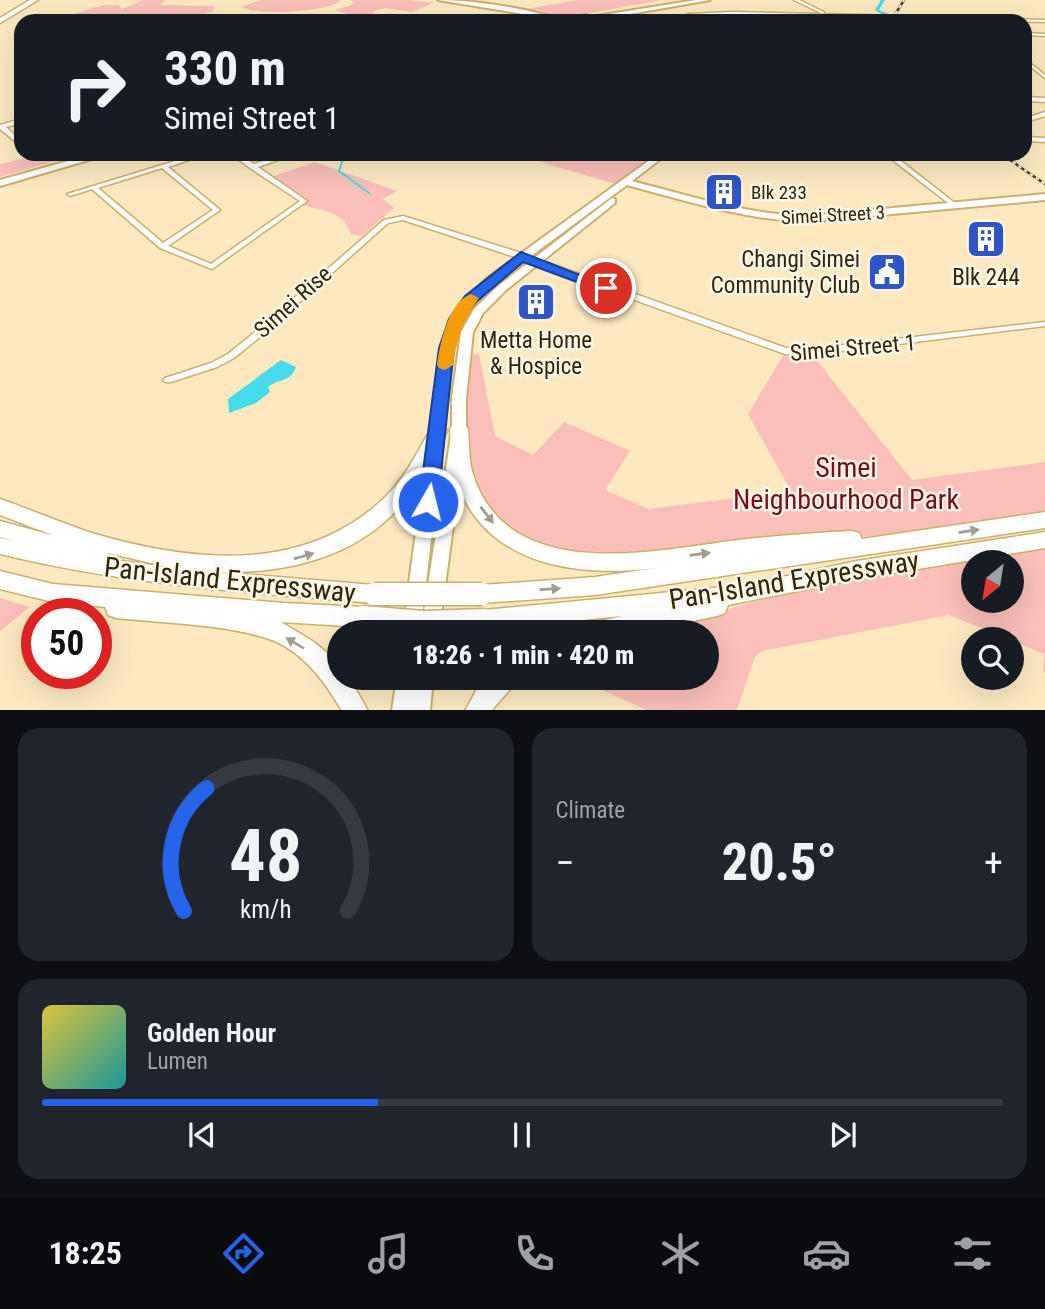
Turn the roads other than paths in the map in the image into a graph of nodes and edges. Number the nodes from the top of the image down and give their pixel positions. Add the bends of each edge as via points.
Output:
1 (24, 0) edge
2 (35, 0) edge
3 (683, 0) edge
4 (704, 0) edge
5 (798, 0) edge
6 (439, 1) edge
7 (0, 14) edge
8 (509, 14) edge
9 (610, 14) edge
10 (616, 14) edge
11 (825, 14) edge
12 (0, 21) edge
13 (64, 161) edge
14 (77, 161) edge
15 (180, 161) edge
16 (244, 161) edge
17 (270, 161) edge
18 (659, 161) edge
19 (897, 161) edge
20 (163, 166) junction
21 (252, 167) junction
22 (0, 181) edge
23 (633, 181) junction
24 (93, 187) junction
25 (70, 194) dead end
26 (1045, 194) edge
27 (951, 203) junction
28 (412, 219) joint
29 (163, 246) junction
30 (524, 259) junction
31 (1045, 326) edge
32 (168, 380) dead end
33 (459, 429) junction
34 (438, 431) junction
35 (0, 508) edge
36 (1045, 520) edge
37 (0, 529) edge
38 (931, 537) junction
39 (40, 540) junction
40 (1045, 540) edge
41 (0, 546) edge
42 (0, 580) edge
43 (291, 588) junction
44 (53, 593) junction
45 (744, 594) junction
46 (424, 606) junction
47 (418, 620) edge
48 (427, 620) edge
49 (643, 620) edge
50 (404, 690) edge
51 (422, 690) edge
52 (493, 690) edge
53 (356, 710) edge
54 (402, 710) edge
55 (420, 710) edge
56 (477, 710) edge

1 - 7 highway
2 - 12 highway
3 - 9 main road
4 - 10 main road
5 - 11 street
6 - 8 main road
13 - 22 main road
14 - 22 main road
15 - 20 street
16 - 21 street
17 - 21 street
18 - 23 main road
19 - 27 street
20 - 24 street
20 - 29 street via 217,210
21 - 29 street via 303,201 212,267
23 - 27 main road, Simei Street 3 via 766,212
23 - 30 main road
23 - 30 main road
24 - 25 street
24 - 29 street
26 - 27 main road, Simei Street 3
28 - 30 street, Simei Street 1
28 - 32 street, Simei Rise via 386,221 231,356
30 - 31 street, Simei Street 1 via 785,355
30 - 33 main road via 478,311 467,332
30 - 34 main road via 481,289 456,319 447,348
33 -> 38 highway via 463,467 484,513 502,533 530,549 562,559 597,563 649,560 805,542
33 - 46 main road
35 -> 34 highway via 62,533 167,558 227,565 274,564 309,556 372,521 408,483
34 - 46 main road
35 - 39 highway
38 -> 36 highway, Pan-Island Expressway
37 - 39 highway
43 -> 38 highway, Pan-Island Expressway, bridge via 482,594 595,586
39 - 43 highway via 81,554
40 - 45 highway, Pan-Island Expressway via 857,570
41 - 43 highway, Pan-Island Expressway via 124,572
42 - 44 highway, Pan-Island Expressway
44 - 45 highway, Pan-Island Expressway, bridge via 424,622
53 -> 44 highway via 334,675 306,649 272,629 88,604
45 - 49 highway via 720,606
46 - 47 main road
46 - 48 main road
50 - 54 main road
51 - 55 main road
52 - 56 highway

